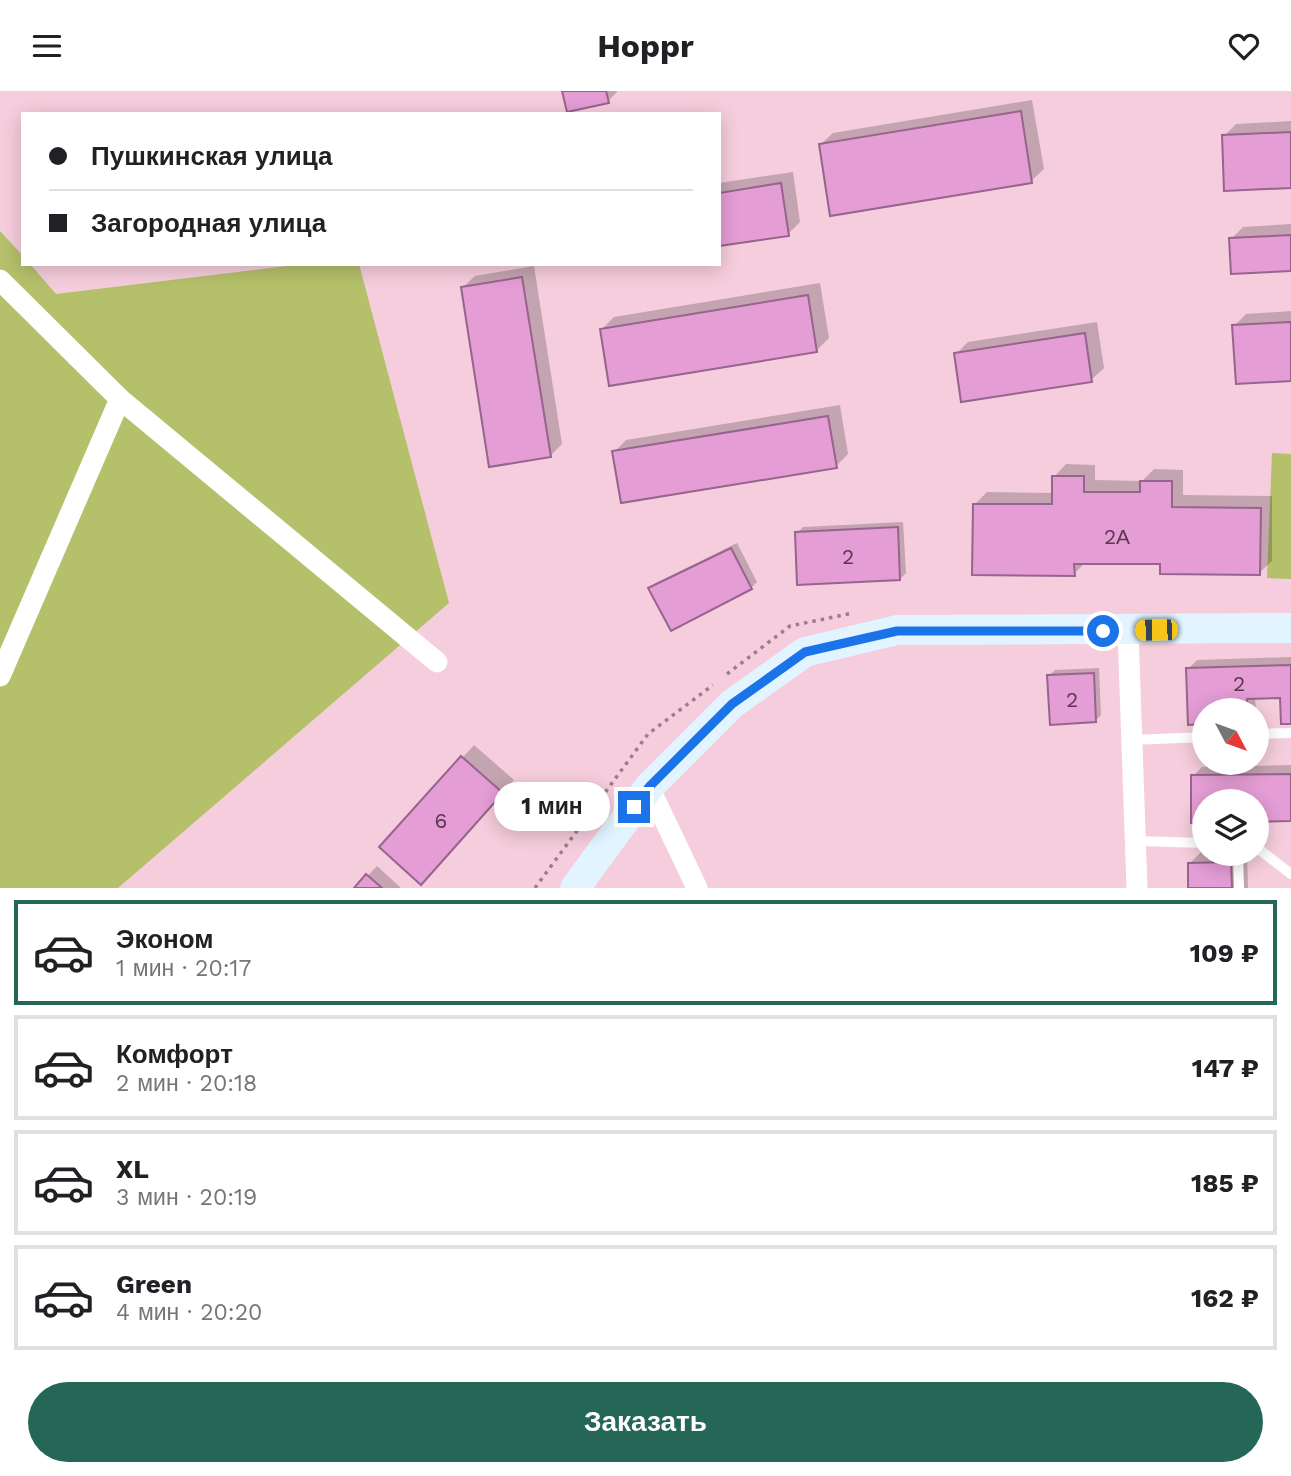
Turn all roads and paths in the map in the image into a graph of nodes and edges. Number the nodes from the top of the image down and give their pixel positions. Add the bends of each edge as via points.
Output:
1 (0, 280) edge
2 (120, 399) junction
3 (1291, 628) edge
4 (1128, 631) junction
5 (437, 662) dead end
6 (0, 676) edge
7 (1291, 733) edge
8 (1269, 734) edge
9 (1192, 738) edge
10 (1132, 740) junction
11 (649, 787) junction
12 (1136, 841) junction
13 (1192, 843) edge
14 (1269, 857) edge
15 (1238, 866) edge
16 (1291, 874) edge
17 (575, 888) edge
18 (698, 888) edge
19 (1137, 888) edge
20 (1239, 888) edge

1 - 2 street
2 - 5 street
2 - 6 street
3 - 4 main road
4 - 10 street
4 - 11 main road via 897,631 805,652 732,704
7 - 8 lane
9 - 10 lane
10 - 12 street
11 - 17 main road
11 - 18 street
12 - 13 lane
12 - 19 street
14 - 16 lane
15 - 20 lane

